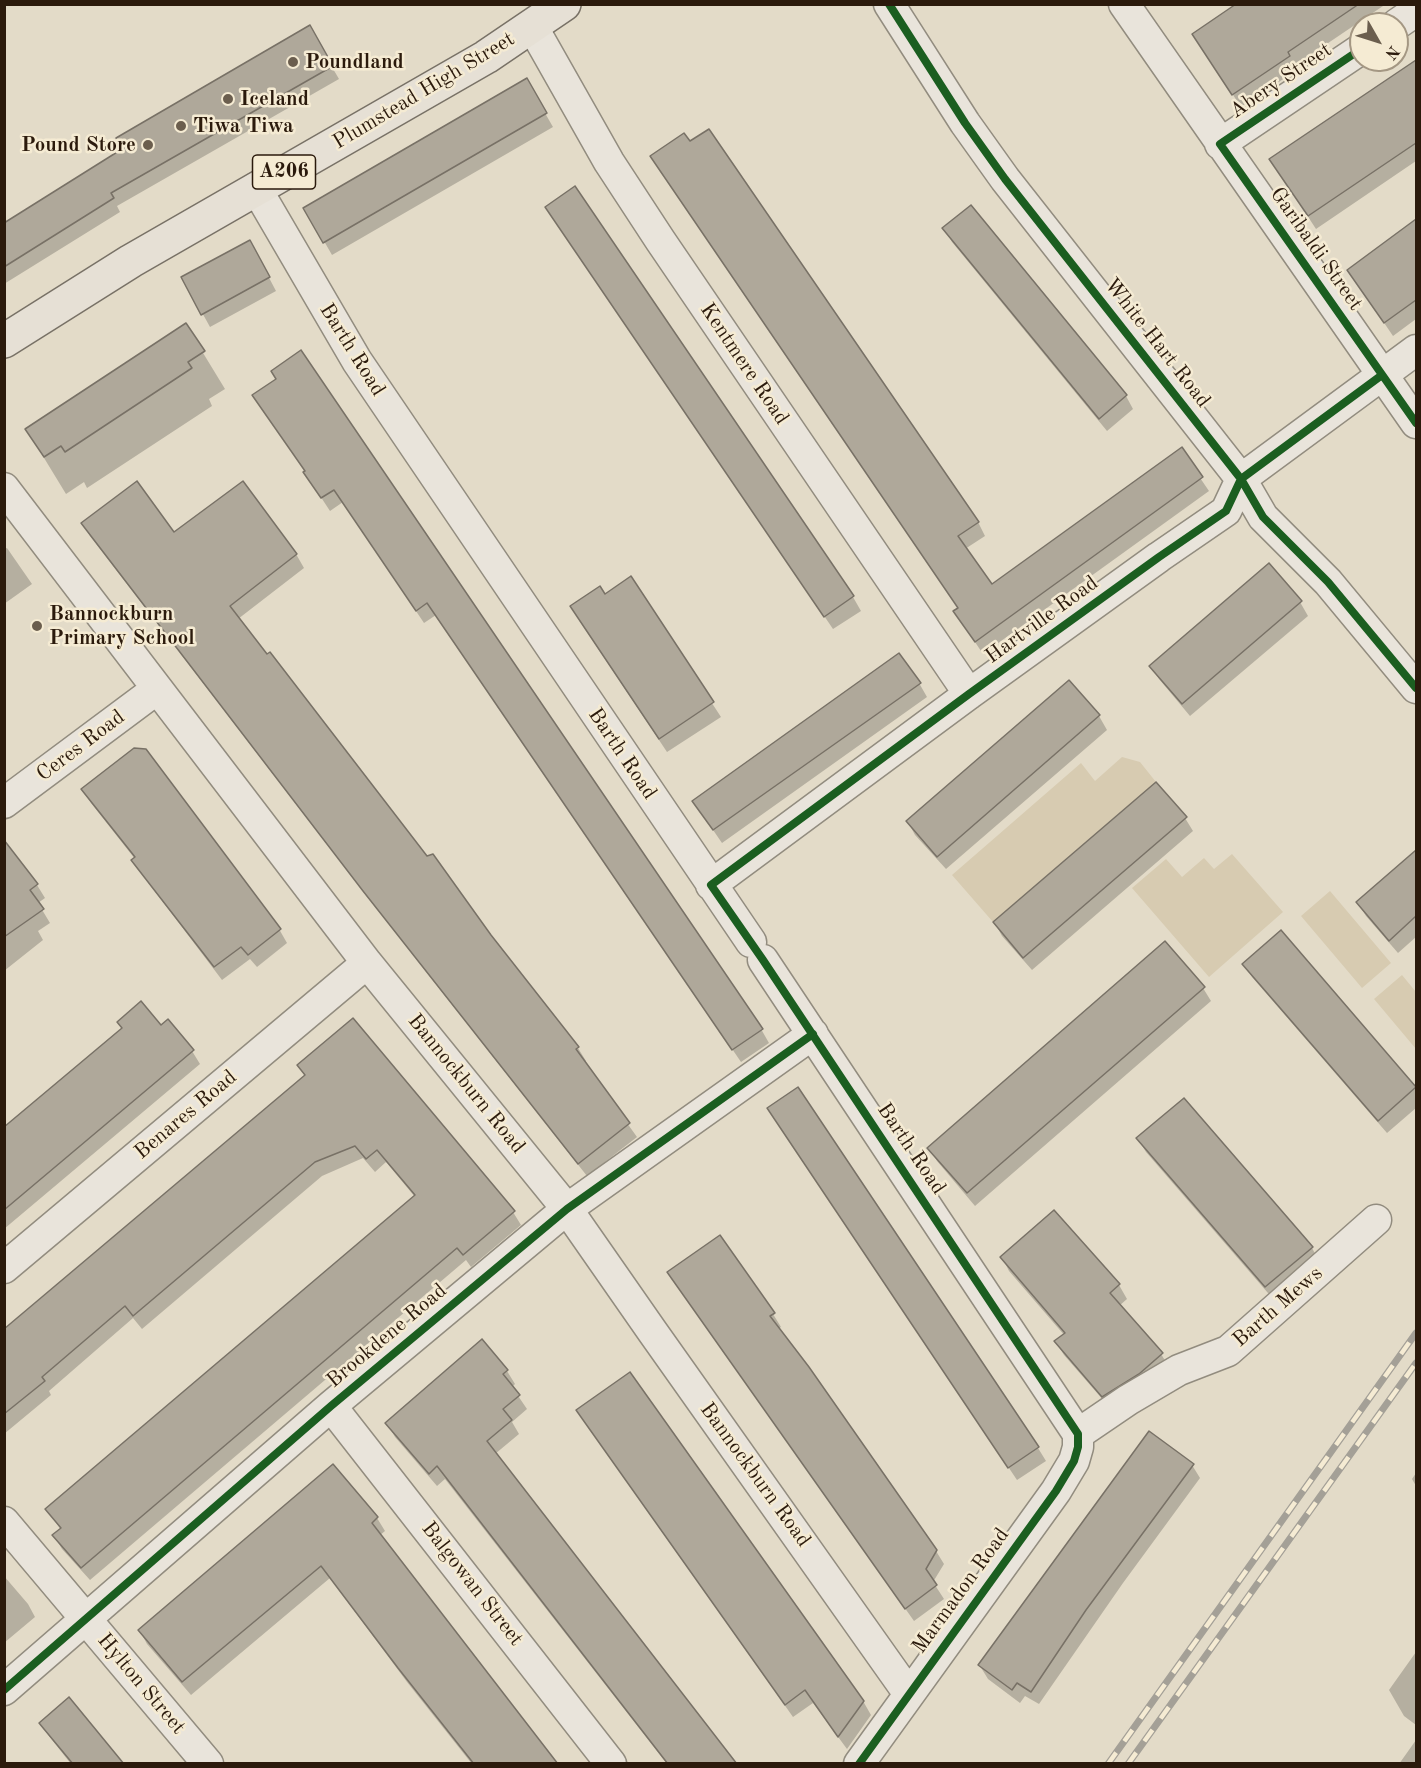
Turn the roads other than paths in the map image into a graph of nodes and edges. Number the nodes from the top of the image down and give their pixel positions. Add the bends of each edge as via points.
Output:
1 (564, 4) edge
2 (889, 4) edge
3 (1124, 4) edge
4 (532, 26) junction
5 (1349, 57) edge
6 (1220, 144) junction
7 (256, 188) junction
8 (4, 341) edge
9 (1416, 350) edge
10 (1382, 375) junction
11 (1416, 423) edge
12 (1241, 479) junction
13 (4, 488) edge
14 (1416, 688) edge
15 (157, 689) junction
16 (969, 694) junction
17 (4, 803) edge
18 (711, 885) junction
19 (367, 963) junction
20 (813, 1034) junction
21 (567, 1209) junction
22 (1376, 1220) dead end
23 (4, 1268) edge
24 (331, 1406) junction
25 (1078, 1434) junction
26 (4, 1522) edge
27 (87, 1619) junction
28 (4, 1690) edge
29 (909, 1694) junction
30 (208, 1764) edge
31 (611, 1764) edge
32 (859, 1764) edge

1 - 4 main road, Plumstead High Street / A206
2 - 12 street, White Hart Road via 1005,179
3 - 6 street, Garibaldi Street
4 - 7 main road, Plumstead High Street / A206 via 477,62
4 - 16 street, Kentmere Road via 609,162 660,240
5 - 6 street, Abery Street
6 - 10 street, Garibaldi Street
7 - 8 main road, Plumstead High Street / A206
7 - 18 street, Barth Road via 357,361
9 - 10 street, Hartville Road
10 - 11 street, Garibaldi Street
10 - 12 street, Hartville Road
12 - 14 street, White Hart Road via 1263,517 1328,582
12 - 16 street, Hartville Road via 1226,511
13 - 15 street, Bannockburn Road
15 - 17 street, Ceres Road
15 - 19 street, Bannockburn Road
16 - 18 street, Hartville Road
18 - 20 street, Barth Road
19 - 21 street, Bannockburn Road
19 - 23 street, Benares Road
20 - 21 street, Brookdene Road
20 - 25 street, Barth Road
21 - 24 street, Brookdene Road
21 - 29 street, Bannockburn Road
22 - 25 street, Barth Mews via 1228,1351 1179,1370
24 - 27 street, Brookdene Road
24 - 31 street, Balgowan Street
25 - 29 street, Marmadon Road via 1074,1461 1056,1491
26 - 27 street, Hylton Street
27 - 28 street, Brookdene Road
27 - 30 street, Hylton Street
29 - 32 street, Marmadon Road

